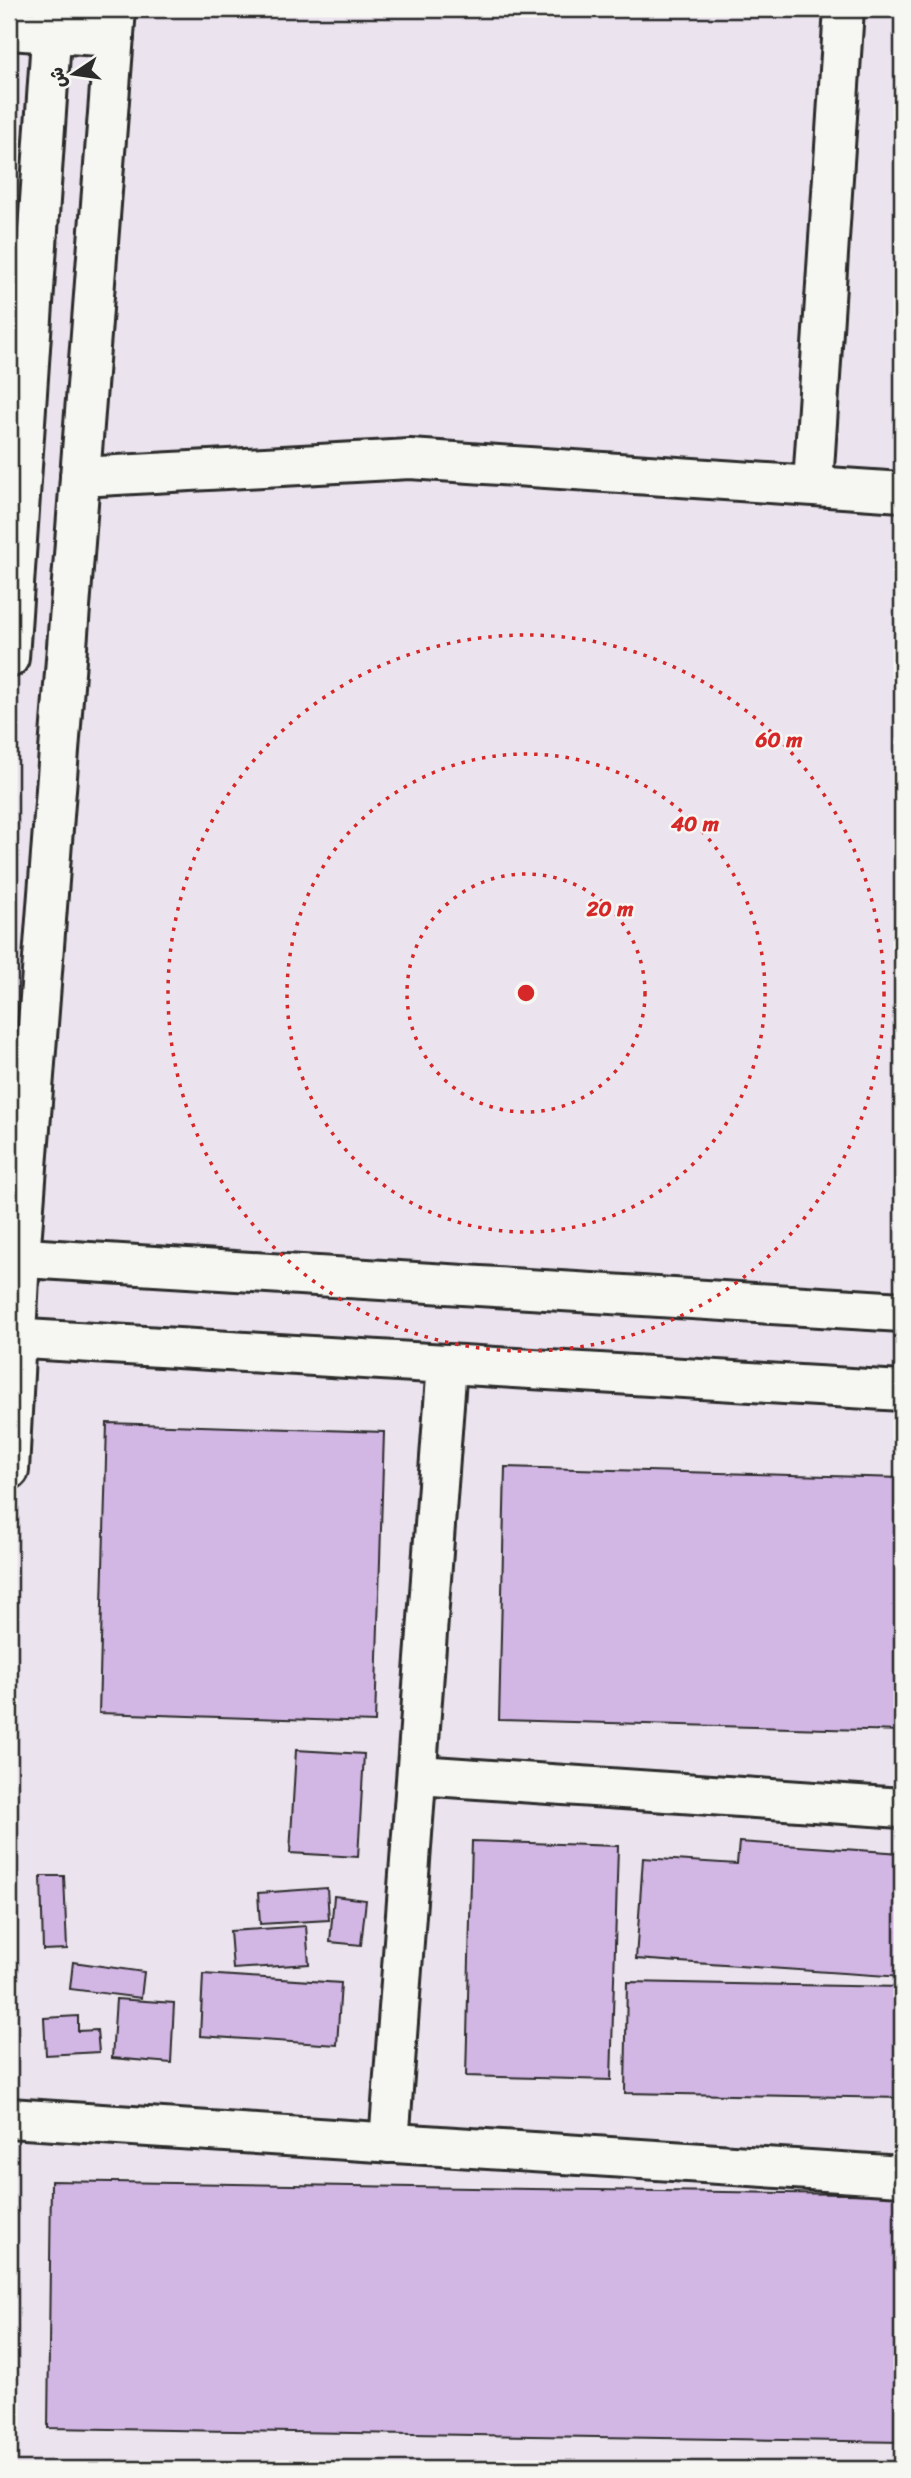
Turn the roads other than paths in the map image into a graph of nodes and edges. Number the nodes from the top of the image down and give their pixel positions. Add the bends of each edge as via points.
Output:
1 (844, 9) edge
2 (52, 20) edge
3 (115, 23) edge
4 (9, 30) edge
5 (16, 443) edge
6 (80, 477) junction
7 (813, 484) junction
8 (902, 492) edge
9 (9, 658) edge
10 (14, 1257) edge
11 (902, 1312) edge
12 (13, 1339) edge
13 (447, 1364) junction
14 (902, 1391) edge
15 (9, 1470) edge
16 (418, 1775) junction
17 (902, 1808) edge
18 (9, 2118) edge
19 (389, 2143) junction
20 (902, 2176) edge

1 - 7 street
2 - 3 street
2 - 4 street
2 - 5 street
3 - 6 street
5 - 9 street
6 - 7 street via 410,459
6 - 10 street
7 - 8 street
10 - 11 street
10 - 12 street
12 - 13 street
12 - 15 street
13 - 14 street
13 - 16 street
16 - 17 street
16 - 19 street
18 - 19 street
19 - 20 street

